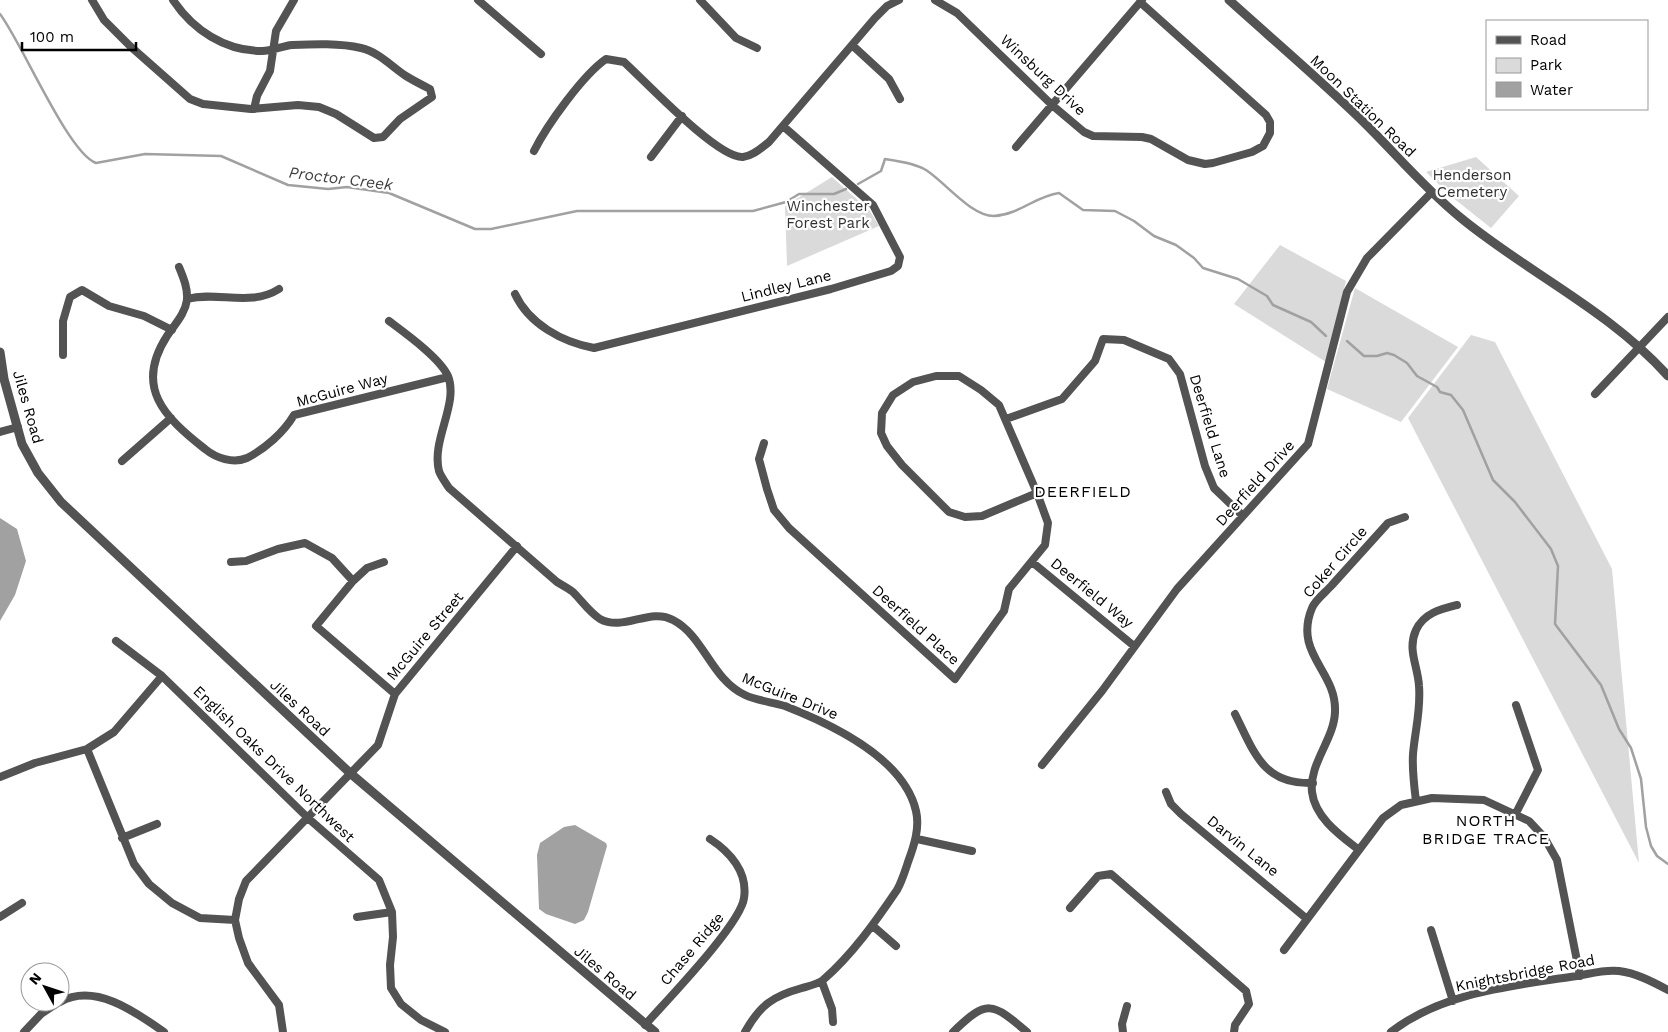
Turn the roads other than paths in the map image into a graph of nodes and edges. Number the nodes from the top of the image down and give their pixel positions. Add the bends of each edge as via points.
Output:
1 (92, 0) edge
2 (173, 0) edge
3 (294, 0) edge
4 (478, 0) edge
5 (700, 0) edge
6 (899, 0) edge
7 (935, 0) edge
8 (1229, 0) edge
9 (1141, 1) edge
10 (852, 45) junction
11 (757, 48) dead end
12 (274, 49) junction
13 (542, 54) dead end
14 (900, 99) dead end
15 (1052, 105) junction
16 (254, 109) junction
17 (682, 116) junction
18 (782, 126) junction
19 (1016, 148) dead end
20 (534, 150) dead end
21 (651, 157) dead end
22 (1431, 192) junction
23 (179, 266) dead end
24 (278, 289) dead end
25 (515, 294) dead end
26 (187, 299) junction
27 (1668, 316) edge
28 (389, 321) dead end
29 (172, 330) junction
30 (1640, 347) junction
31 (0, 352) edge
32 (63, 355) dead end
33 (1668, 376) edge
34 (448, 377) junction
35 (1596, 394) dead end
36 (170, 418) junction
37 (1006, 418) junction
38 (18, 427) junction
39 (0, 432) edge
40 (764, 443) dead end
41 (122, 461) dead end
42 (1037, 493) junction
43 (1243, 516) junction
44 (1405, 517) dead end
45 (518, 546) junction
46 (231, 562) dead end
47 (384, 562) dead end
48 (1032, 562) junction
49 (353, 581) junction
50 (1457, 605) dead end
51 (116, 641) dead end
52 (1134, 646) junction
53 (162, 676) junction
54 (395, 694) junction
55 (1516, 705) dead end
56 (1235, 714) dead end
57 (87, 749) junction
58 (1042, 765) dead end
59 (350, 773) junction
60 (0, 777) edge
61 (1313, 783) junction
62 (1166, 792) dead end
63 (1416, 800) junction
64 (1516, 814) junction
65 (309, 819) junction
66 (157, 824) dead end
67 (122, 838) junction
68 (710, 839) dead end
69 (917, 839) junction
70 (1359, 850) junction
71 (972, 851) dead end
72 (22, 904) dead end
73 (1070, 908) dead end
74 (392, 912) junction
75 (0, 917) edge
76 (357, 917) dead end
77 (1307, 919) junction
78 (235, 920) junction
79 (872, 926) junction
80 (1431, 930) dead end
81 (896, 946) dead end
82 (1284, 950) dead end
83 (1580, 976) junction
84 (822, 982) junction
85 (1668, 990) edge
86 (70, 1000) edge
87 (1453, 1000) junction
88 (1127, 1006) dead end
89 (44, 1012) edge
90 (833, 1022) dead end
91 (646, 1025) junction
92 (24, 1032) edge
93 (164, 1032) edge
94 (283, 1032) edge
95 (445, 1032) edge
96 (655, 1032) edge
97 (745, 1032) edge
98 (953, 1032) edge
99 (1028, 1032) edge
100 (1123, 1032) edge
101 (1234, 1032) edge
102 (1391, 1032) edge

1 - 16 street via 110,27 190,99 203,104
2 - 12 street via 192,24 218,40 251,51
3 - 12 street via 276,30
4 - 13 street
5 - 11 street via 736,38
6 - 10 street via 881,12
7 - 15 street, Winsburg Drive via 957,13
8 - 22 street, Moon Station Road via 1351,110
9 - 15 street
9 - 15 street, Winsburg Drive via 1266,115 1270,126 1267,140 1252,152 1205,164 1181,156 1151,139 1094,136 1084,132
10 - 14 street via 889,79
10 - 18 street
12 - 16 street via 270,72
12 - 16 street via 323,45 363,48 430,90 432,97 383,136 374,138 319,106
15 - 19 street
17 - 18 street via 726,153 742,157 757,152
17 - 20 street via 624,62 606,59 584,80
17 - 21 street
18 - 25 street, Lindley Lane via 873,205 900,257 898,266 831,289 594,348 560,337 535,321 521,307
22 - 30 street, Moon Station Road via 1487,239
22 - 43 street, Deerfield Drive via 1362,266 1344,298 1308,444
23 - 26 street
24 - 26 street via 259,297 201,295
26 - 29 street, McGuire Way via 178,324
27 - 30 street
28 - 34 street via 439,364
29 - 32 street via 144,316 108,306 82,290 70,297 63,321
29 - 36 street, McGuire Way via 154,361 152,374 160,407
30 - 33 street, Moon Station Road
30 - 35 street
31 - 38 street, Jiles Road
34 - 36 street, McGuire Way via 294,415 257,453 240,461 226,460 210,453
34 - 45 street, McGuire Drive via 449,402 437,450 439,472 449,488
36 - 41 street
37 - 42 street, Deerfield Place
37 - 42 street, Deerfield Place via 999,405 959,376 936,376 912,382 893,395 882,413 881,433 902,465 949,512 965,517 982,516
37 - 43 street, Deerfield Lane via 1062,399 1095,361 1103,339 1124,340 1169,359 1180,374 1214,488
38 - 39 street
38 - 59 street, Jiles Road via 28,457 61,502
40 - 48 street, Deerfield Place via 759,459 774,510 789,528 955,679 1004,612 1009,589
42 - 48 street, Deerfield Place via 1048,523 1048,536
43 - 52 street, Deerfield Drive via 1177,589
44 - 61 street, Coker Circle via 1388,523 1312,607 1308,646 1333,689 1335,713 1313,773
45 - 54 street, McGuire Street
45 - 69 street, McGuire Drive via 600,619 616,623 652,616 672,619 690,635 729,686 747,696 785,706 842,732 887,763 908,788 917,812
46 - 49 street via 246,561 305,543 332,558
47 - 49 street via 367,568
48 - 52 street, Deerfield Way
49 - 54 street via 316,626
50 - 63 street via 1439,609 1422,619 1411,650 1419,680 1421,708 1413,753
51 - 53 street, English Oaks Drive Northwest
52 - 58 street, Deerfield Drive
53 - 57 street via 114,732
53 - 65 street, English Oaks Drive Northwest
54 - 59 street, McGuire Street via 378,745
55 - 64 street via 1538,770
56 - 61 street via 1256,757 1271,774 1294,784
57 - 60 street via 35,762
57 - 67 street
59 - 65 street, McGuire Street
59 - 91 street, Jiles Road
61 - 70 street, Coker Circle via 1312,794 1322,817
62 - 77 street, Darvin Lane via 1171,804 1181,814
63 - 64 street via 1484,800
63 - 70 street via 1401,805 1384,818
64 - 83 street via 1529,821 1544,837 1556,860
65 - 74 street, English Oaks Drive Northwest via 378,880
65 - 78 street, McGuire Street via 246,881
66 - 67 street
67 - 78 street via 134,864 172,903 200,918
68 - 91 street, Chase Ridge via 726,849 742,876 742,908 729,928
69 - 71 street
69 - 79 street, McGuire Drive via 899,887
70 - 77 street
72 - 75 street
73 - 101 street via 1098,876 1111,874 1246,991 1249,1004
74 - 76 street
74 - 95 street, English Oaks Drive Northwest via 391,988 401,1004 421,1020
77 - 82 street
78 - 94 street via 248,963 279,1005
79 - 81 street
79 - 84 street, McGuire Drive
80 - 87 street
83 - 85 street, Knightsbridge Road via 1598,971 1619,971 1635,974
83 - 87 street, Knightsbridge Road via 1516,985
84 - 90 street
84 - 97 street via 784,993 767,1003
86 - 93 street via 84,996 110,1001 132,1010
87 - 102 street, Knightsbridge Road via 1423,1011
88 - 100 street
89 - 92 street
91 - 96 street, Jiles Road
98 - 99 street via 974,1012 984,1008 997,1010

